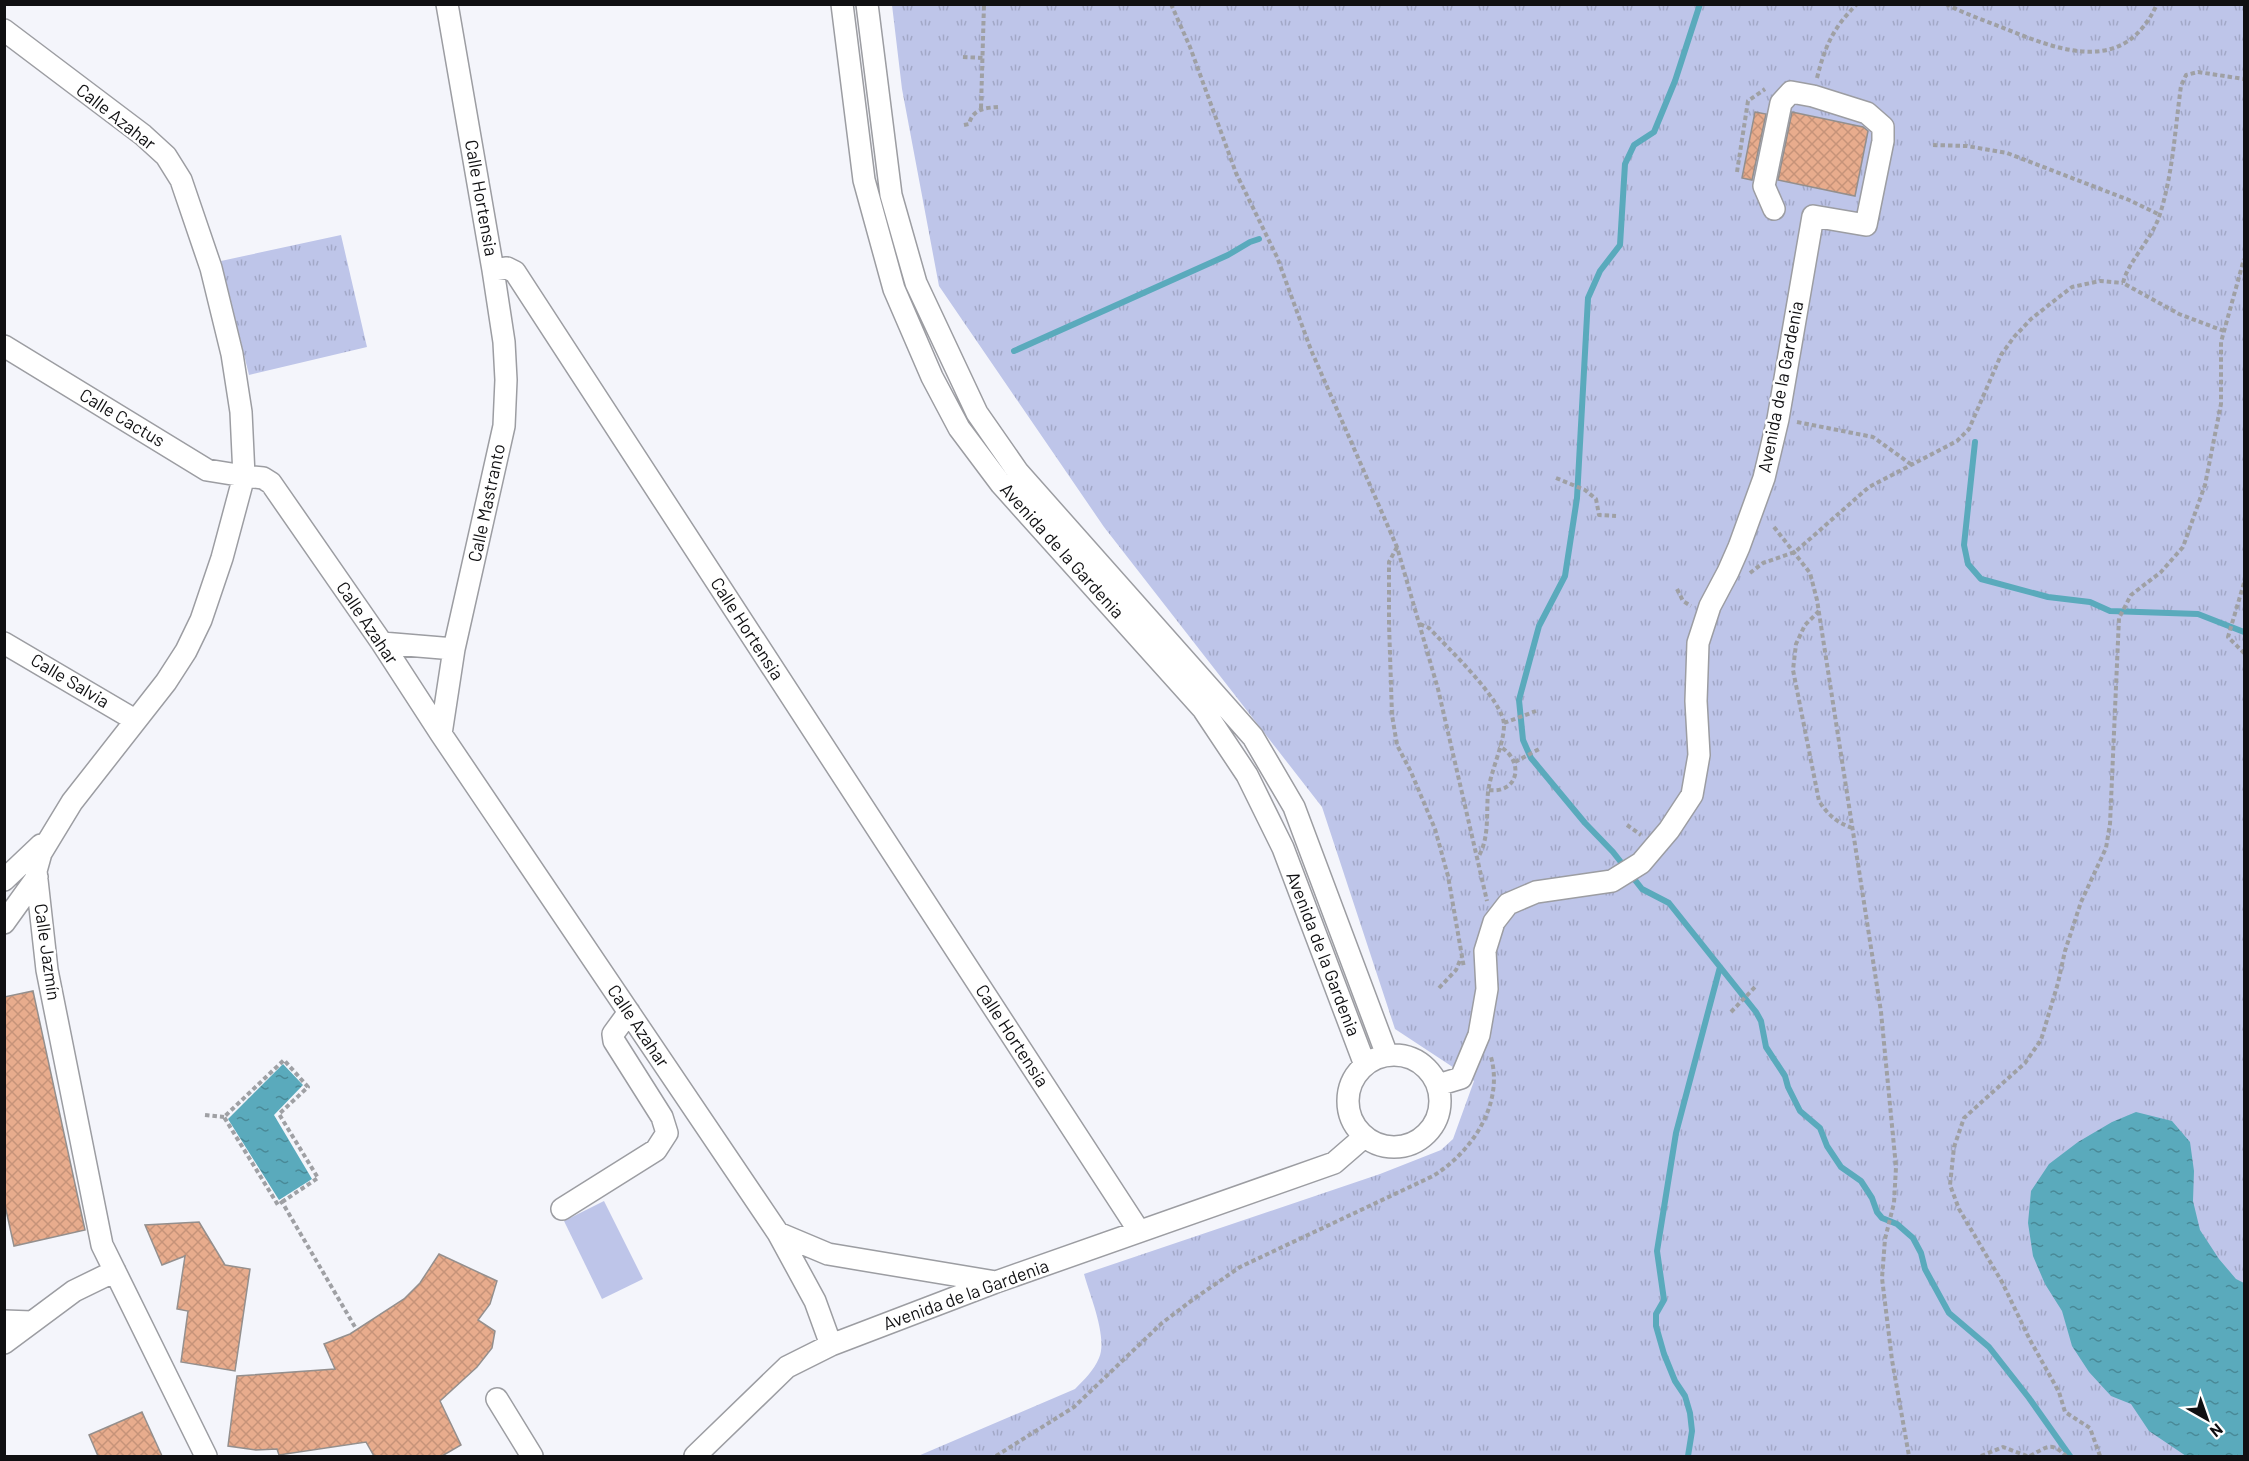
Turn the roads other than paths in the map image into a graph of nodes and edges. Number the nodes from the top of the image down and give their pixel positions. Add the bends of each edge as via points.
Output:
1 (447, 4) edge
2 (842, 4) edge
3 (867, 4) edge
4 (4, 30) edge
5 (1774, 208) dead end
6 (493, 270) junction
7 (4, 346) edge
8 (244, 476) junction
9 (4, 643) edge
10 (382, 643) junction
11 (454, 649) junction
12 (135, 720) junction
13 (441, 734) junction
14 (50, 835) junction
15 (37, 877) junction
16 (4, 880) edge
17 (4, 923) edge
18 (629, 1012) junction
19 (1387, 1055) junction
20 (1365, 1065) junction
21 (1438, 1086) junction
22 (1364, 1137) junction
23 (562, 1209) dead end
24 (1139, 1231) junction
25 (778, 1233) junction
26 (115, 1271) junction
27 (996, 1282) junction
28 (4, 1321) edge
29 (32, 1322) junction
30 (4, 1343) edge
31 (831, 1345) junction
32 (497, 1399) dead end
33 (206, 1456) edge
34 (532, 1456) edge
35 (695, 1456) edge

1 - 6 street, Calle Hortensia
2 - 20 street, Avenida de la Gardenia via 868,199 894,289 932,377 959,428 1001,484 1203,709 1247,775 1282,848
3 - 19 street, Avenida de la Gardenia via 891,195 916,282 977,412 1018,472 1253,737 1294,807
4 - 8 street, Calle Azahar via 143,135 166,156 181,180 207,257 232,354 241,412
5 - 21 street, Avenida de la Gardenia via 1764,186 1781,103 1791,92 1867,113 1883,127 1866,225 1813,216 1764,477 1698,643 1699,755 1692,795 1641,863 1612,881 1536,892 1508,904 1494,922 1485,951 1487,989 1479,1035 1461,1078
6 - 11 street, Calle Mastranto via 504,342 504,426
6 - 24 street, Calle Hortensia via 507,268 514,272
7 - 8 street, Calle Cactus via 207,470
8 - 10 street, Calle Azahar via 271,483
8 - 12 street, Calle Jazmín via 201,620 177,667
9 - 12 street, Calle Salvia
10 - 11 street
10 - 13 street, Calle Azahar
11 - 13 street, Calle Mastranto
12 - 14 street, Calle Jazmín
13 - 18 street, Calle Azahar
14 - 15 street, Calle Jazmín via 39,857
14 - 16 street
15 - 17 street
15 - 26 street, Calle Jazmín via 46,970 102,1245
18 - 23 street via 614,1034 614,1041 662,1117 667,1134 656,1150
18 - 25 street, Calle Azahar
19 - 20 street
19 - 21 street via 1404,1055 1419,1061 1431,1071
20 - 22 street via 1351,1082 1347,1097 1351,1119
21 - 22 street via 1439,1116 1420,1140 1391,1148
22 - 24 street, Avenida de la Gardenia via 1334,1163
24 - 27 street, Avenida de la Gardenia
25 - 27 street via 828,1254
25 - 31 street, Calle Azahar via 815,1300
26 - 29 street via 74,1291
26 - 33 street, Calle Jazmín
27 - 31 street, Avenida de la Gardenia
28 - 29 street
29 - 30 street
31 - 35 street, Avenida de la Gardenia via 787,1367
32 - 34 street

